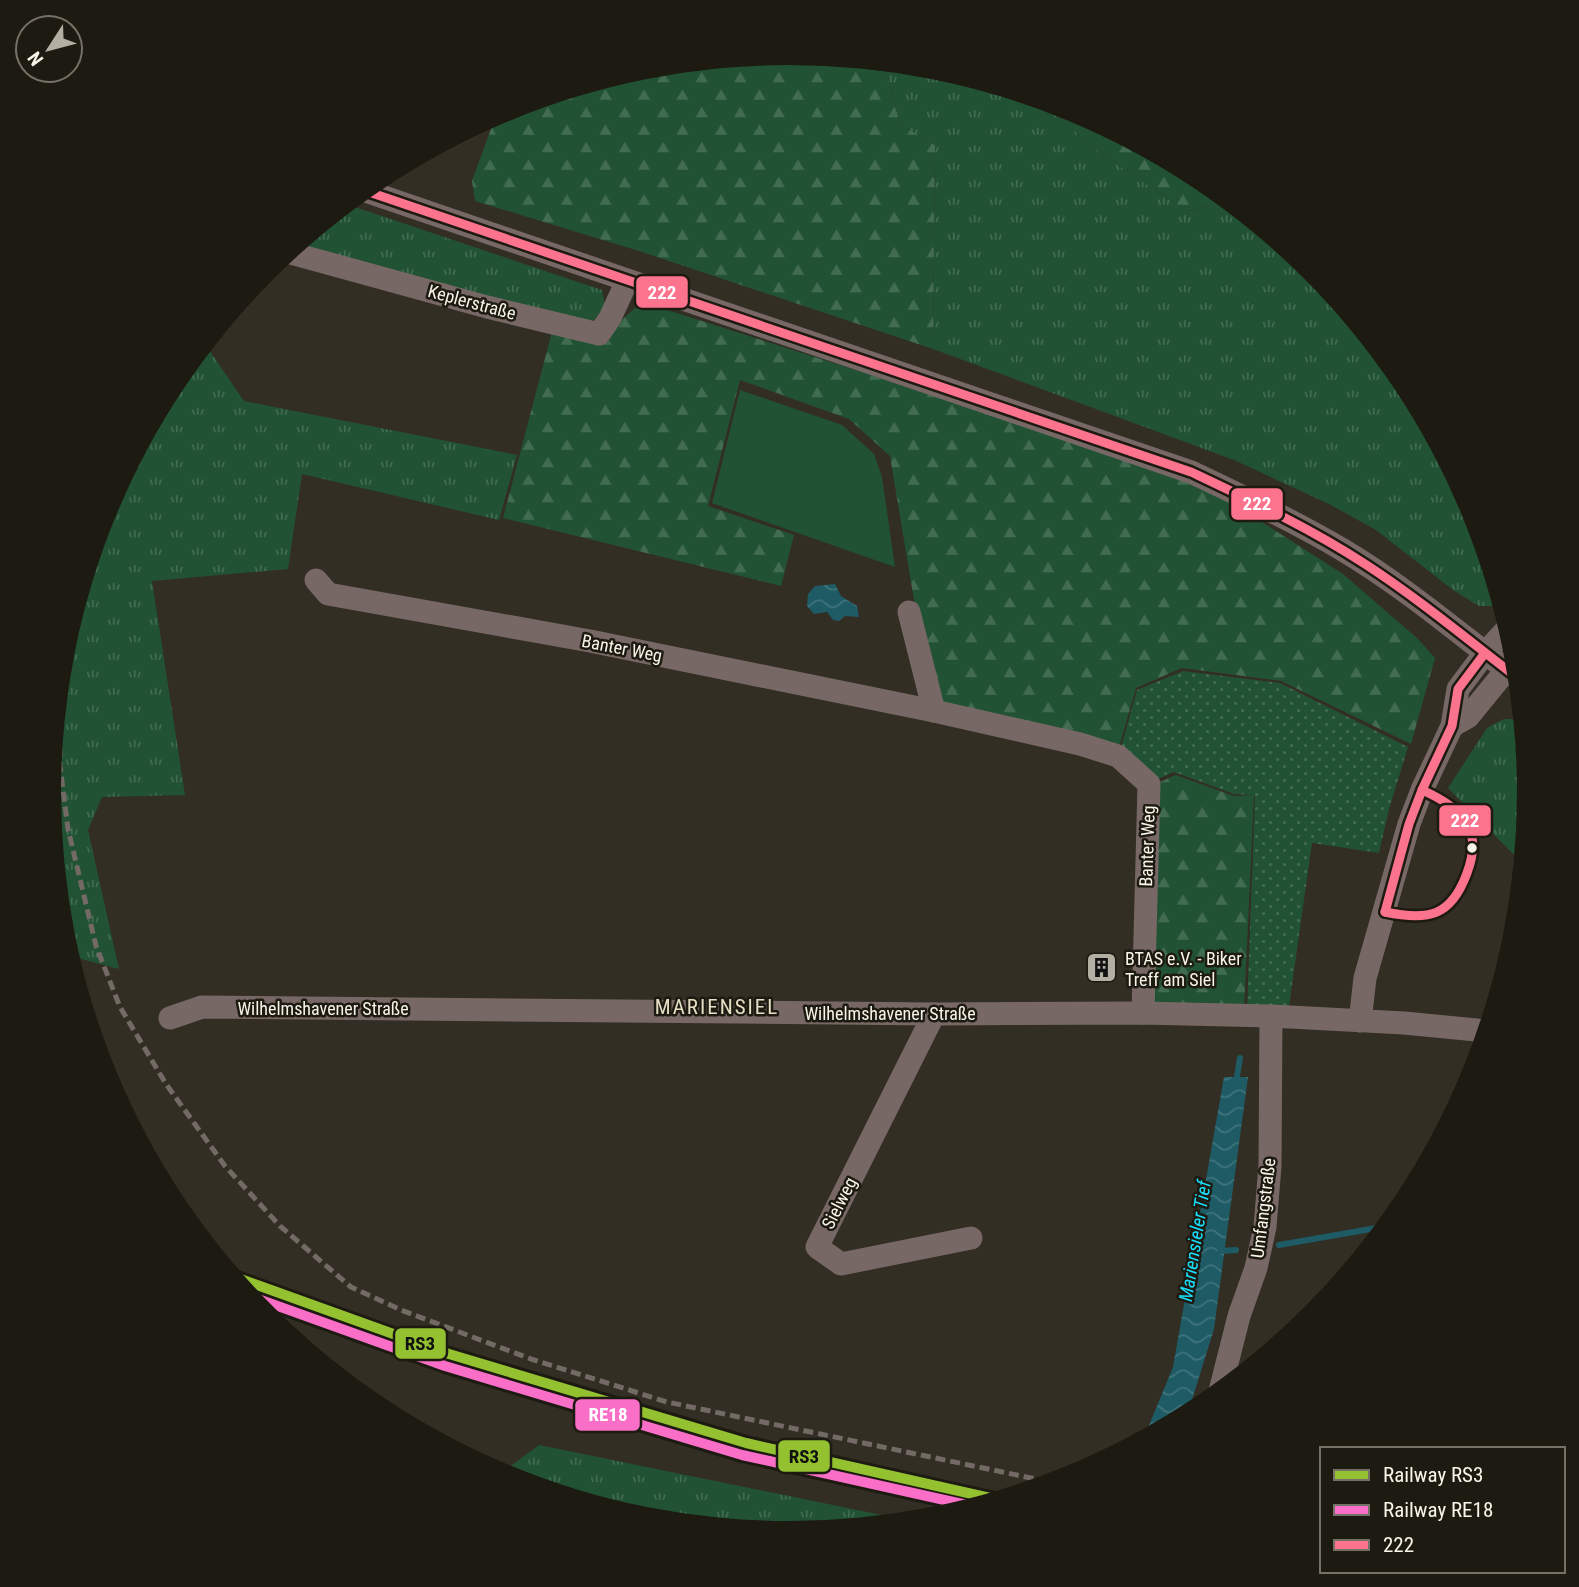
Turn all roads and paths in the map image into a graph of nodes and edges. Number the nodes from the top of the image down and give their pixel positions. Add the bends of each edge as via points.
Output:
1 (376, 194) edge
2 (299, 255) edge
3 (627, 281) junction
4 (316, 580) dead end
5 (909, 612) dead end
6 (1500, 636) edge
7 (1485, 653) junction
8 (1506, 665) edge
9 (1508, 675) edge
10 (934, 711) junction
11 (1452, 726) junction
12 (1143, 1013) junction
13 (934, 1014) junction
14 (1271, 1016) junction
15 (170, 1018) dead end
16 (1360, 1021) junction
17 (1478, 1030) edge
18 (971, 1238) dead end
19 (1223, 1378) edge

1 - 3 street
2 - 3 street, Keplerstraße via 599,334
3 - 7 street via 1191,472 1344,550
4 - 10 street, Banter Weg via 328,594 590,641
5 - 10 street
6 - 7 street
7 - 8 street
7 - 11 street via 1458,689
9 - 11 street via 1468,717
10 - 12 street, Banter Weg via 1118,755 1149,784
11 - 16 street via 1409,824 1365,978
12 - 13 street, Wilhelmshavener Straße
12 - 14 street, Wilhelmshavener Straße
13 - 15 street, Wilhelmshavener Straße via 202,1007
13 - 18 street, Sielweg via 808,1250 841,1264
14 - 16 street, Wilhelmshavener Straße
14 - 19 street, Umfangstraße via 1265,1227
16 - 17 street, Wilhelmshavener Straße

